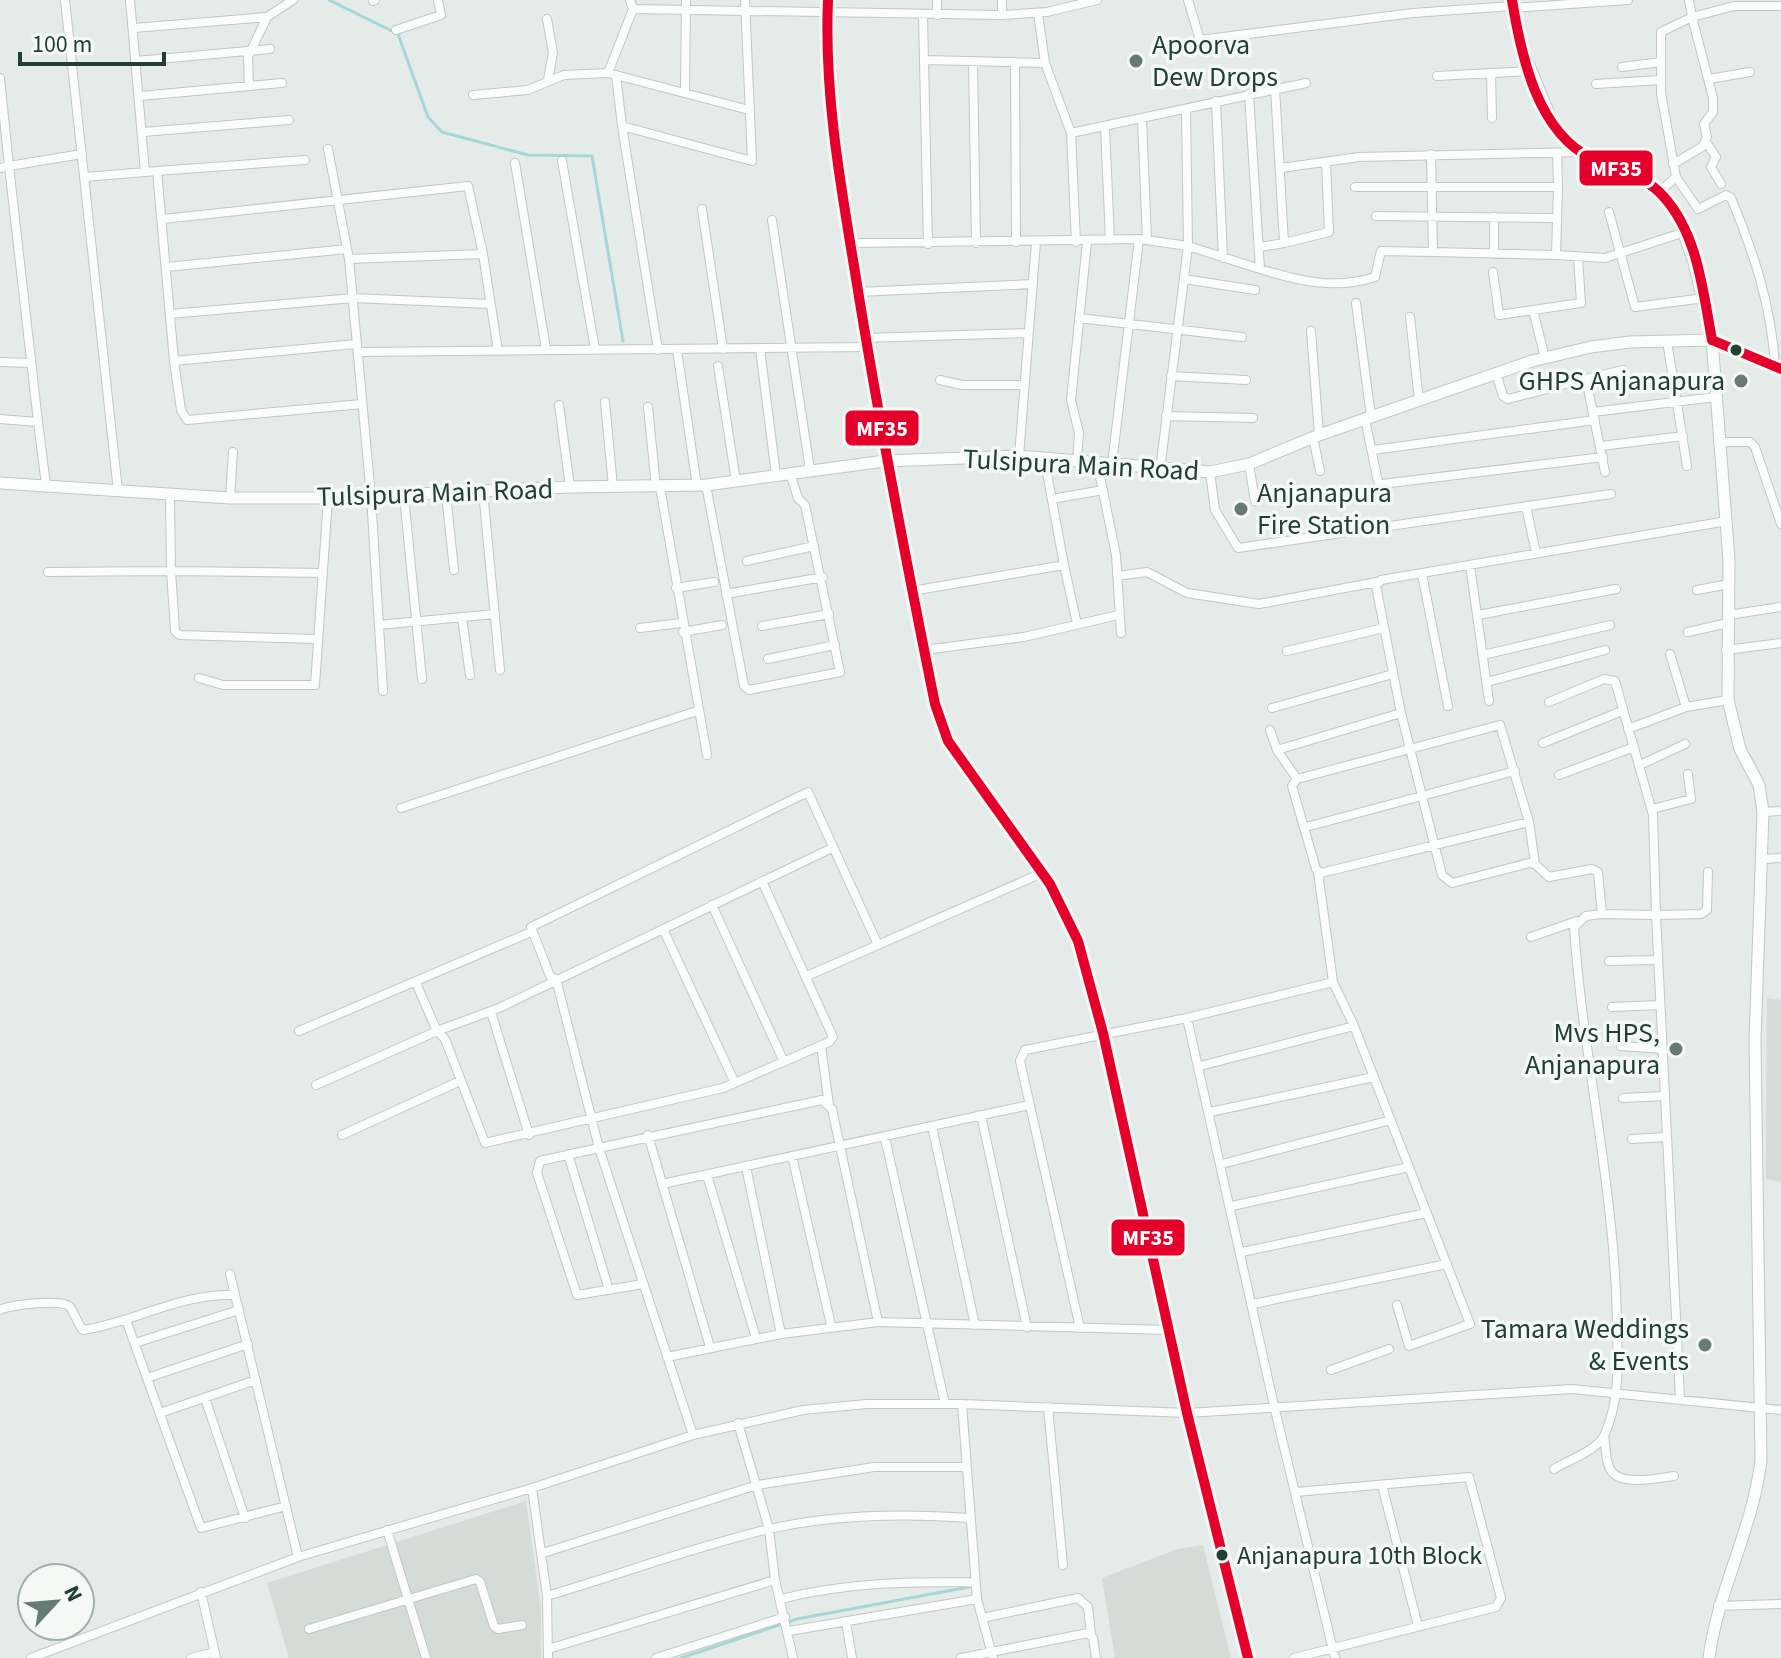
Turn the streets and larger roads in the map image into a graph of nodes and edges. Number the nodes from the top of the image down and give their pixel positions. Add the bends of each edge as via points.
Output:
1 (65, 0) edge
2 (130, 0) edge
3 (293, 0) edge
4 (438, 0) edge
5 (679, 0) edge
6 (686, 0) edge
7 (745, 0) edge
8 (828, 0) edge
9 (937, 0) edge
10 (1002, 0) edge
11 (1047, 0) edge
12 (1095, 0) edge
13 (1188, 0) edge
14 (1628, 0) edge
15 (1689, 0) edge
16 (1591, 1) edge
17 (632, 5) edge
18 (1512, 5) edge
19 (1781, 6) edge
20 (684, 11) junction
21 (1042, 12) junction
22 (744, 13) junction
23 (827, 15) junction
24 (923, 15) junction
25 (937, 15) junction
26 (1002, 15) junction
27 (267, 17) junction
28 (1692, 17) junction
29 (547, 19) dead end
30 (134, 28) junction
31 (396, 30) dead end
32 (270, 49) dead end
33 (252, 50) junction
34 (925, 60) junction
35 (136, 61) junction
36 (973, 61) junction
37 (1015, 62) junction
38 (1661, 62) junction
39 (1045, 63) junction
40 (1622, 67) dead end
41 (1529, 71) junction
42 (1750, 72) dead end
43 (1491, 73) junction
44 (612, 74) junction
45 (1437, 76) dead end
46 (0, 78) edge
47 (1709, 79) junction
48 (548, 80) junction
49 (1661, 80) junction
50 (282, 83) dead end
51 (1306, 83) dead end
52 (1596, 84) dead end
53 (249, 86) junction
54 (1275, 88) junction
55 (685, 91) junction
56 (1249, 94) junction
57 (473, 95) dead end
58 (140, 96) junction
59 (1216, 101) junction
60 (1186, 109) junction
61 (749, 110) junction
62 (1492, 118) dead end
63 (1142, 119) junction
64 (289, 120) dead end
65 (622, 126) junction
66 (1105, 127) junction
67 (143, 132) junction
68 (1071, 133) junction
69 (1706, 142) junction
70 (328, 149) dead end
71 (1580, 152) junction
72 (1557, 153) junction
73 (82, 154) junction
74 (1431, 154) junction
75 (305, 160) dead end
76 (562, 161) dead end
77 (515, 163) dead end
78 (1326, 163) junction
79 (1673, 164) junction
80 (5, 167) edge
81 (1281, 168) junction
82 (157, 171) junction
83 (145, 172) junction
84 (85, 177) junction
85 (1676, 177) junction
86 (1721, 184) dead end
87 (1431, 186) junction
88 (1355, 187) dead end
89 (1558, 187) junction
90 (1660, 191) junction
91 (341, 202) junction
92 (702, 209) dead end
93 (1609, 212) dead end
94 (1376, 216) dead end
95 (1432, 216) junction
96 (1494, 217) junction
97 (1555, 218) junction
98 (163, 219) junction
99 (772, 220) dead end
100 (1685, 232) junction
101 (1110, 240) junction
102 (1143, 240) junction
103 (1016, 242) junction
104 (1036, 242) junction
105 (1076, 242) junction
106 (1087, 242) junction
107 (850, 243) junction
108 (976, 243) junction
109 (1284, 243) junction
110 (928, 244) junction
111 (1188, 246) junction
112 (1260, 247) junction
113 (347, 249) junction
114 (1433, 252) junction
115 (483, 254) junction
116 (1494, 254) junction
117 (1556, 255) junction
118 (1618, 255) junction
119 (1578, 257) junction
120 (1223, 258) junction
121 (349, 259) junction
122 (167, 267) junction
123 (1260, 269) junction
124 (1493, 272) dead end
125 (1184, 279) junction
126 (1033, 284) junction
127 (1255, 290) dead end
128 (858, 292) junction
129 (353, 298) junction
130 (1704, 298) junction
131 (1356, 303) dead end
132 (490, 304) junction
133 (1533, 310) junction
134 (170, 314) junction
135 (1410, 317) dead end
136 (1079, 318) junction
137 (1128, 322) junction
138 (1176, 329) junction
139 (1311, 331) dead end
140 (1027, 333) junction
141 (1242, 337) dead end
142 (1712, 340) junction
143 (1667, 341) junction
144 (865, 343) junction
145 (358, 348) junction
146 (790, 348) junction
147 (546, 349) junction
148 (595, 349) junction
149 (723, 349) junction
150 (760, 349) junction
151 (658, 350) junction
152 (677, 350) junction
153 (498, 351) junction
154 (1545, 358) junction
155 (174, 361) junction
156 (0, 362) edge
157 (30, 363) junction
158 (718, 366) dead end
159 (1778, 368) edge
160 (1623, 370) dead end
161 (1496, 373) junction
162 (1171, 376) junction
163 (1586, 379) junction
164 (940, 380) dead end
165 (1246, 380) dead end
166 (1024, 385) junction
167 (1715, 397) junction
168 (1419, 401) junction
169 (605, 402) dead end
170 (1677, 402) junction
171 (362, 404) junction
172 (559, 405) dead end
173 (648, 407) dead end
174 (1166, 416) junction
175 (1594, 416) junction
176 (1253, 418) dead end
177 (1368, 418) junction
178 (0, 419) edge
179 (38, 422) junction
180 (1316, 436) junction
181 (1683, 436) junction
182 (1718, 442) junction
183 (1601, 446) junction
184 (1373, 450) junction
185 (233, 452) dead end
186 (1019, 456) junction
187 (1044, 457) junction
188 (1603, 457) junction
189 (885, 461) junction
190 (1077, 461) junction
191 (1097, 462) junction
192 (1112, 464) junction
193 (1249, 464) junction
194 (1687, 466) dead end
195 (810, 470) junction
196 (1160, 470) junction
197 (1320, 471) dead end
198 (1210, 472) junction
199 (1605, 472) dead end
200 (790, 473) junction
201 (776, 475) junction
202 (736, 481) junction
203 (0, 483) edge
204 (46, 485) junction
205 (701, 485) junction
206 (570, 487) junction
207 (613, 487) junction
208 (658, 487) junction
209 (1103, 490) junction
210 (118, 491) junction
211 (483, 491) junction
212 (170, 494) junction
213 (446, 494) junction
214 (1611, 494) dead end
215 (371, 496) junction
216 (404, 496) junction
217 (230, 498) junction
218 (328, 498) junction
219 (1052, 499) junction
220 (1255, 501) dead end
221 (1526, 506) junction
222 (1727, 521) junction
223 (1781, 524) edge
224 (814, 546) junction
225 (1536, 553) junction
226 (747, 561) dead end
227 (1064, 565) junction
228 (1470, 565) junction
229 (454, 570) dead end
230 (171, 571) junction
231 (48, 572) dead end
232 (323, 573) junction
233 (1422, 574) junction
234 (1117, 576) junction
235 (823, 577) junction
236 (714, 582) dead end
237 (1377, 582) junction
238 (1729, 584) junction
239 (676, 588) junction
240 (1616, 589) dead end
241 (1697, 590) dead end
242 (912, 591) junction
243 (726, 594) junction
244 (1781, 607) edge
245 (495, 614) junction
246 (829, 614) junction
247 (1118, 615) junction
248 (1478, 615) junction
249 (462, 618) junction
250 (1728, 619) junction
251 (417, 623) junction
252 (1077, 624) junction
253 (379, 625) junction
254 (722, 625) dead end
255 (1610, 625) dead end
256 (762, 626) dead end
257 (640, 628) dead end
258 (682, 628) junction
259 (1384, 628) junction
260 (1688, 632) dead end
261 (1121, 633) dead end
262 (317, 639) junction
263 (1781, 643) edge
264 (835, 645) junction
265 (924, 650) junction
266 (1605, 650) dead end
267 (1726, 650) junction
268 (1287, 651) dead end
269 (1670, 654) dead end
270 (1483, 655) junction
271 (768, 659) dead end
272 (500, 670) dead end
273 (1393, 674) junction
274 (470, 675) dead end
275 (199, 678) dead end
276 (422, 679) dead end
277 (1487, 682) junction
278 (383, 691) dead end
279 (1728, 700) junction
280 (1489, 701) dead end
281 (1549, 702) dead end
282 (1448, 706) dead end
283 (1686, 707) junction
284 (1272, 708) dead end
285 (697, 711) junction
286 (1622, 711) junction
287 (1401, 713) junction
288 (1628, 729) junction
289 (1270, 730) dead end
290 (1543, 743) dead end
291 (1685, 744) dead end
292 (1634, 747) junction
293 (1410, 749) junction
294 (1277, 750) junction
295 (707, 755) dead end
296 (1640, 765) junction
297 (1515, 771) junction
298 (1688, 774) dead end
299 (1559, 775) dead end
300 (1297, 779) junction
301 (1421, 796) junction
302 (401, 808) dead end
303 (1652, 809) junction
304 (1781, 811) edge
305 (1763, 812) junction
306 (1529, 822) junction
307 (1306, 827) junction
308 (1434, 845) junction
309 (832, 848) junction
310 (1781, 858) edge
311 (1763, 859) junction
312 (1535, 864) junction
313 (1318, 872) junction
314 (1708, 872) dead end
315 (1042, 873) junction
316 (762, 881) junction
317 (712, 905) junction
318 (1602, 914) junction
319 (1656, 915) junction
320 (1578, 921) junction
321 (663, 929) junction
322 (531, 932) junction
323 (1531, 937) dead end
324 (878, 945) junction
325 (1658, 960) junction
326 (1609, 961) dead end
327 (807, 976) junction
328 (556, 979) junction
329 (1333, 982) junction
330 (416, 983) junction
331 (1660, 1005) junction
332 (1612, 1007) dead end
333 (491, 1012) junction
334 (1187, 1018) junction
335 (1354, 1026) junction
336 (299, 1031) dead end
337 (437, 1031) junction
338 (1103, 1033) junction
339 (821, 1046) junction
340 (1621, 1046) dead end
341 (1663, 1049) junction
342 (784, 1062) junction
343 (1200, 1066) junction
344 (1374, 1077) junction
345 (460, 1081) junction
346 (735, 1083) junction
347 (316, 1085) dead end
348 (1665, 1096) junction
349 (1623, 1098) dead end
350 (829, 1105) junction
351 (1029, 1105) junction
352 (1210, 1112) junction
353 (981, 1115) junction
354 (592, 1120) junction
355 (1391, 1120) junction
356 (932, 1126) junction
357 (342, 1135) dead end
358 (529, 1135) junction
359 (648, 1135) junction
360 (1667, 1137) junction
361 (885, 1138) junction
362 (1632, 1139) dead end
363 (840, 1147) junction
364 (599, 1148) junction
365 (568, 1154) junction
366 (792, 1156) junction
367 (1222, 1164) junction
368 (746, 1167) junction
369 (1409, 1167) junction
370 (707, 1175) junction
371 (662, 1184) junction
372 (1232, 1206) junction
373 (1426, 1213) junction
374 (1242, 1252) junction
375 (1447, 1264) junction
376 (230, 1274) dead end
377 (643, 1284) junction
378 (609, 1290) junction
379 (235, 1295) junction
380 (1253, 1304) junction
381 (1397, 1305) dead end
382 (0, 1310) edge
383 (239, 1310) junction
384 (126, 1320) junction
385 (878, 1322) junction
386 (928, 1322) junction
387 (831, 1325) junction
388 (975, 1325) junction
389 (1027, 1327) junction
390 (1080, 1328) junction
391 (1168, 1330) junction
392 (781, 1334) junction
393 (756, 1338) junction
394 (135, 1343) junction
395 (248, 1344) junction
396 (710, 1347) junction
397 (1389, 1349) dead end
398 (667, 1357) junction
399 (1331, 1370) dead end
400 (147, 1378) junction
401 (256, 1380) junction
402 (1618, 1391) junction
403 (205, 1398) junction
404 (1680, 1398) junction
405 (945, 1404) junction
406 (962, 1404) junction
407 (1048, 1407) junction
408 (1760, 1407) junction
409 (1275, 1410) junction
410 (1781, 1410) edge
411 (160, 1413) junction
412 (1187, 1413) junction
413 (738, 1423) junction
414 (693, 1435) junction
415 (1604, 1436) junction
416 (965, 1467) junction
417 (1554, 1469) dead end
418 (1674, 1476) dead end
419 (757, 1485) junction
420 (1382, 1485) junction
421 (532, 1488) junction
422 (1296, 1492) junction
423 (286, 1506) junction
424 (245, 1518) junction
425 (970, 1518) junction
426 (769, 1529) junction
427 (387, 1530) junction
428 (543, 1553) junction
429 (298, 1557) junction
430 (1063, 1565) dead end
431 (775, 1580) junction
432 (975, 1582) junction
433 (201, 1592) junction
434 (547, 1596) junction
435 (407, 1597) junction
436 (781, 1599) junction
437 (977, 1599) junction
438 (1781, 1604) edge
439 (1718, 1606) junction
440 (785, 1617) junction
441 (982, 1618) junction
442 (846, 1622) junction
443 (522, 1625) dead end
444 (1418, 1626) junction
445 (309, 1629) dead end
446 (789, 1631) junction
447 (1091, 1634) junction
448 (548, 1653) edge
449 (1334, 1653) edge
450 (216, 1655) edge
451 (992, 1655) edge
452 (31, 1658) edge
453 (191, 1658) edge
454 (426, 1658) edge
455 (656, 1658) edge
456 (793, 1658) edge
457 (852, 1658) edge
458 (961, 1658) edge
459 (1096, 1658) edge
460 (1248, 1658) edge
461 (1294, 1658) edge
462 (1709, 1658) edge

1 - 73 street
2 - 30 street
3 - 27 street
4 - 31 street via 441,15
5 - 20 street
6 - 20 street
7 - 22 street
8 - 23 street
9 - 25 street
10 - 26 street
11 - 21 street
12 - 21 street
13 - 18 street via 1200,40
14 - 16 street
15 - 28 street
16 - 18 street
17 - 20 street
17 - 44 street
18 - 41 street
19 - 28 street via 1734,6
20 - 22 street
20 - 55 street
21 - 26 street
21 - 39 street
22 - 23 street
22 - 61 street
23 - 24 street
23 - 107 street via 834,137
24 - 25 street
24 - 34 street
25 - 26 street
27 - 30 street
27 - 33 street
28 - 38 street via 1663,29
28 - 47 street
29 - 48 street via 553,53
30 - 35 street
32 - 33 street
33 - 35 street
33 - 53 street
34 - 36 street
34 - 110 street
35 - 58 street
36 - 37 street
36 - 108 street
37 - 39 street
37 - 103 street
38 - 40 street
38 - 49 street
39 - 68 street
41 - 43 street
41 - 71 street via 1554,126
42 - 47 street
43 - 45 street
43 - 62 street
44 - 48 street
44 - 55 street
44 - 65 street
46 - 80 street
47 - 69 street via 1713,112 1704,124
48 - 57 street via 528,90
49 - 52 street
49 - 79 street
50 - 53 street
51 - 54 street
53 - 58 street
54 - 56 street
54 - 81 street
55 - 61 street
56 - 59 street
56 - 112 street
58 - 67 street
59 - 60 street
59 - 120 street
60 - 63 street
60 - 111 street
61 - 65 street via 750,162
63 - 66 street
63 - 102 street
64 - 67 street
65 - 151 street
66 - 68 street
66 - 101 street
67 - 83 street
68 - 105 street
69 - 79 street
69 - 86 street via 1716,157 1711,167
70 - 91 street
71 - 72 street
71 - 90 street
72 - 74 street
72 - 89 street
73 - 80 street
73 - 84 street
74 - 78 street
74 - 87 street
75 - 82 street
76 - 148 street
77 - 147 street
78 - 81 street
78 - 109 street via 1329,232
79 - 85 street
80 - 157 street
81 - 109 street
82 - 83 street
82 - 98 street
83 - 84 street
84 - 210 street
85 - 90 street
85 - 159 street via 1698,209 1726,195 1731,198 1750,242
87 - 88 street
87 - 89 street
87 - 95 street
89 - 97 street
90 - 100 street
91 - 98 street
91 - 113 street
91 - 115 street via 468,186
92 - 149 street
93 - 118 street
94 - 95 street
95 - 96 street
95 - 114 street
96 - 97 street
96 - 116 street
97 - 117 street
98 - 122 street
99 - 146 street
100 - 118 street
100 - 130 street
101 - 102 street
101 - 106 street
102 - 111 street
102 - 137 street
103 - 104 street
103 - 108 street
104 - 105 street
104 - 126 street
105 - 106 street
106 - 136 street
107 - 110 street
107 - 128 street
108 - 110 street
109 - 112 street
111 - 120 street
111 - 125 street
112 - 123 street
113 - 121 street
113 - 122 street
114 - 116 street
114 - 123 street via 1381,251 1375,277 1336,284 1304,283
115 - 121 street
115 - 132 street
116 - 117 street
117 - 119 street
118 - 119 street
118 - 130 street via 1636,307
119 - 133 street via 1582,302
120 - 123 street
121 - 129 street
122 - 134 street
124 - 133 street via 1499,315
125 - 127 street
125 - 138 street
126 - 128 street
126 - 140 street
128 - 144 street
129 - 132 street
129 - 134 street
129 - 145 street
130 - 142 street
131 - 177 street
132 - 153 street
133 - 154 street
134 - 155 street
135 - 168 street
136 - 137 street
136 - 190 street via 1071,400 1079,433
137 - 138 street
137 - 192 street
138 - 141 street
138 - 162 street
139 - 180 street
140 - 144 street
140 - 166 street
142 - 143 street, Tulsipura Main Road
142 - 159 street
142 - 167 street
143 - 154 street, Tulsipura Main Road via 1604,345
143 - 170 street
144 - 146 street
144 - 189 street
145 - 153 street
145 - 155 street
145 - 171 street
146 - 150 street
146 - 195 street
147 - 148 street
147 - 153 street
148 - 151 street
149 - 150 street
149 - 152 street
150 - 201 street
151 - 152 street
152 - 205 street
154 - 161 street, Tulsipura Main Road
155 - 171 street via 187,420
156 - 157 street
157 - 179 street
158 - 202 street
160 - 163 street
161 - 163 street via 1508,399
161 - 168 street, Tulsipura Main Road
162 - 165 street
162 - 174 street
163 - 175 street
164 - 166 street
166 - 186 street
167 - 170 street
167 - 182 street
168 - 177 street, Tulsipura Main Road
169 - 207 street
170 - 175 street
170 - 181 street
171 - 215 street
172 - 206 street
173 - 208 street
174 - 176 street
174 - 196 street
175 - 183 street
175 - 184 street
177 - 180 street, Tulsipura Main Road
177 - 184 street
178 - 179 street
179 - 204 street
180 - 193 street, Tulsipura Main Road
180 - 197 street
181 - 183 street
181 - 194 street
182 - 222 street
182 - 223 street via 1750,442 1755,447
183 - 188 street
184 - 188 street via 1382,484
185 - 217 street
186 - 187 street, Tulsipura Main Road
186 - 189 street, Tulsipura Main Road
187 - 190 street, Tulsipura Main Road
187 - 219 street
188 - 199 street
189 - 195 street, Tulsipura Main Road
189 - 242 street
190 - 191 street, Tulsipura Main Road
191 - 192 street, Tulsipura Main Road
191 - 209 street
192 - 196 street, Tulsipura Main Road
193 - 198 street, Tulsipura Main Road
193 - 220 street
195 - 200 street, Tulsipura Main Road
196 - 198 street, Tulsipura Main Road
198 - 221 street via 1215,510 1238,548
200 - 201 street, Tulsipura Main Road
200 - 224 street via 805,505
201 - 202 street, Tulsipura Main Road
202 - 205 street, Tulsipura Main Road
203 - 204 street, Tulsipura Main Road
204 - 210 street, Tulsipura Main Road
205 - 208 street, Tulsipura Main Road
205 - 243 street
206 - 207 street, Tulsipura Main Road
206 - 211 street, Tulsipura Main Road
207 - 208 street, Tulsipura Main Road
208 - 239 street
209 - 219 street
209 - 234 street
210 - 212 street, Tulsipura Main Road
211 - 213 street, Tulsipura Main Road
211 - 245 street
212 - 217 street, Tulsipura Main Road
212 - 230 street
213 - 216 street, Tulsipura Main Road
213 - 229 street
214 - 221 street
215 - 216 street, Tulsipura Main Road
215 - 218 street, Tulsipura Main Road
215 - 253 street
216 - 251 street
217 - 218 street, Tulsipura Main Road
218 - 232 street
219 - 227 street
221 - 225 street
222 - 225 street
222 - 238 street
224 - 226 street
224 - 235 street
225 - 228 street
227 - 242 street
227 - 252 street
228 - 233 street
228 - 248 street
230 - 231 street
230 - 232 street
230 - 262 street via 179,635
232 - 262 street
233 - 237 street
233 - 282 street
234 - 237 street via 1147,572 1187,593 1259,604
234 - 247 street
235 - 243 street
235 - 246 street
236 - 239 street
237 - 259 street
238 - 241 street
238 - 250 street
239 - 258 street
240 - 248 street
242 - 265 street
243 - 264 street via 747,689 839,673
244 - 250 street
245 - 249 street
245 - 272 street
246 - 256 street
246 - 264 street
247 - 252 street
247 - 261 street
248 - 270 street
249 - 251 street
249 - 274 street
250 - 260 street
250 - 267 street
251 - 253 street
251 - 276 street
252 - 265 street
253 - 278 street
254 - 258 street
255 - 270 street
257 - 258 street
258 - 285 street
259 - 268 street
259 - 273 street
262 - 275 street via 318,680 311,688 223,685
263 - 267 street
264 - 271 street
265 - 315 street via 948,741
266 - 277 street
267 - 279 street
269 - 283 street
270 - 277 street
273 - 284 street
273 - 287 street
277 - 280 street
279 - 283 street
279 - 305 street via 1740,749 1759,785
281 - 286 street via 1604,679 1615,681
283 - 288 street
285 - 295 street
285 - 302 street
286 - 288 street
286 - 290 street
287 - 293 street
287 - 294 street
288 - 292 street
289 - 294 street
291 - 296 street
292 - 296 street
292 - 299 street
293 - 297 street via 1500,725
293 - 300 street
293 - 301 street
294 - 300 street
296 - 303 street
297 - 301 street
297 - 306 street
298 - 303 street via 1691,799
300 - 307 street via 1292,786
301 - 307 street
301 - 308 street
303 - 319 street
304 - 305 street
305 - 311 street
306 - 308 street
306 - 312 street
307 - 313 street
308 - 312 street via 1442,875 1452,883
308 - 313 street
309 - 316 street
309 - 322 street via 812,796 802,792 535,924
309 - 324 street
310 - 311 street
311 - 408 street via 1755,1069
312 - 318 street via 1549,877 1595,869
313 - 329 street
314 - 319 street via 1707,910
315 - 324 street
315 - 338 street via 1078,941
316 - 317 street
316 - 327 street
317 - 321 street
317 - 342 street
318 - 319 street
318 - 320 street
319 - 325 street
320 - 323 street
320 - 402 street via 1574,927 1579,1001 1611,1219
321 - 328 street
321 - 346 street
322 - 328 street
322 - 330 street
324 - 327 street
325 - 326 street
325 - 331 street
327 - 339 street via 833,1032
328 - 333 street
328 - 354 street
329 - 334 street
329 - 335 street
330 - 336 street via 397,986
330 - 337 street
331 - 332 street
331 - 341 street
333 - 337 street
333 - 358 street
334 - 338 street
334 - 343 street
335 - 343 street
335 - 344 street
337 - 345 street
337 - 347 street
338 - 351 street via 1025,1050 1020,1061
338 - 391 street
339 - 342 street
339 - 350 street
340 - 341 street
341 - 348 street
342 - 346 street
343 - 352 street
344 - 352 street
344 - 355 street
345 - 357 street
345 - 358 street via 485,1143
346 - 354 street
348 - 349 street
348 - 360 street
350 - 359 street via 822,1100
350 - 363 street
351 - 353 street
351 - 390 street
352 - 367 street
353 - 356 street
353 - 389 street
354 - 358 street
354 - 364 street
355 - 367 street
355 - 369 street
356 - 361 street
356 - 388 street
359 - 364 street
359 - 371 street
360 - 362 street
360 - 404 street
361 - 363 street
361 - 386 street
363 - 366 street
363 - 385 street
364 - 365 street
364 - 377 street
365 - 378 street
365 - 378 street via 540,1161 537,1173 574,1292
366 - 368 street
366 - 387 street
367 - 372 street
368 - 370 street
368 - 392 street
369 - 372 street
369 - 373 street
370 - 371 street
370 - 393 street
371 - 396 street
372 - 374 street
373 - 374 street
373 - 375 street
374 - 380 street
375 - 380 street
375 - 381 street via 1470,1324 1409,1346
376 - 379 street
377 - 378 street
377 - 398 street
379 - 383 street
379 - 384 street via 182,1299
380 - 409 street
382 - 384 street via 62,1301 83,1330
383 - 394 street
383 - 395 street
384 - 394 street
385 - 386 street
385 - 387 street
386 - 388 street
386 - 405 street
387 - 392 street
388 - 389 street
389 - 390 street
390 - 391 street
391 - 412 street
392 - 393 street
393 - 396 street
394 - 400 street
395 - 400 street
395 - 401 street
396 - 398 street
397 - 399 street
398 - 414 street
400 - 411 street
401 - 403 street
401 - 423 street
402 - 404 street
402 - 409 street via 1511,1391
402 - 415 street
403 - 411 street
403 - 424 street
404 - 408 street
405 - 406 street
405 - 413 street via 851,1405
406 - 407 street
406 - 416 street
407 - 412 street
407 - 430 street
408 - 410 street
408 - 439 street via 1757,1495
409 - 412 street
409 - 422 street
411 - 424 street via 201,1528
412 - 460 street
413 - 414 street
413 - 419 street
414 - 421 street
415 - 417 street
415 - 418 street via 1609,1468 1616,1476
416 - 419 street via 874,1467
416 - 425 street
419 - 426 street
419 - 428 street
420 - 422 street
420 - 444 street
420 - 444 street via 1469,1477 1501,1598 1496,1607
421 - 427 street
421 - 428 street
422 - 449 street
423 - 424 street
423 - 429 street
425 - 426 street via 836,1518
425 - 432 street
426 - 431 street
426 - 434 street
427 - 429 street
427 - 435 street
428 - 434 street
429 - 433 street
431 - 436 street
431 - 448 street
432 - 436 street via 872,1582
432 - 437 street
433 - 450 street
433 - 452 street
434 - 448 street
435 - 443 street via 476,1579 494,1626
435 - 445 street
435 - 454 street
436 - 440 street
437 - 441 street
437 - 442 street
438 - 439 street
439 - 462 street
440 - 446 street
440 - 455 street
441 - 447 street via 1078,1598 1088,1607
441 - 451 street
442 - 446 street
442 - 457 street
444 - 449 street
446 - 456 street
447 - 451 street
447 - 459 street
449 - 461 street
450 - 453 street
451 - 458 street

